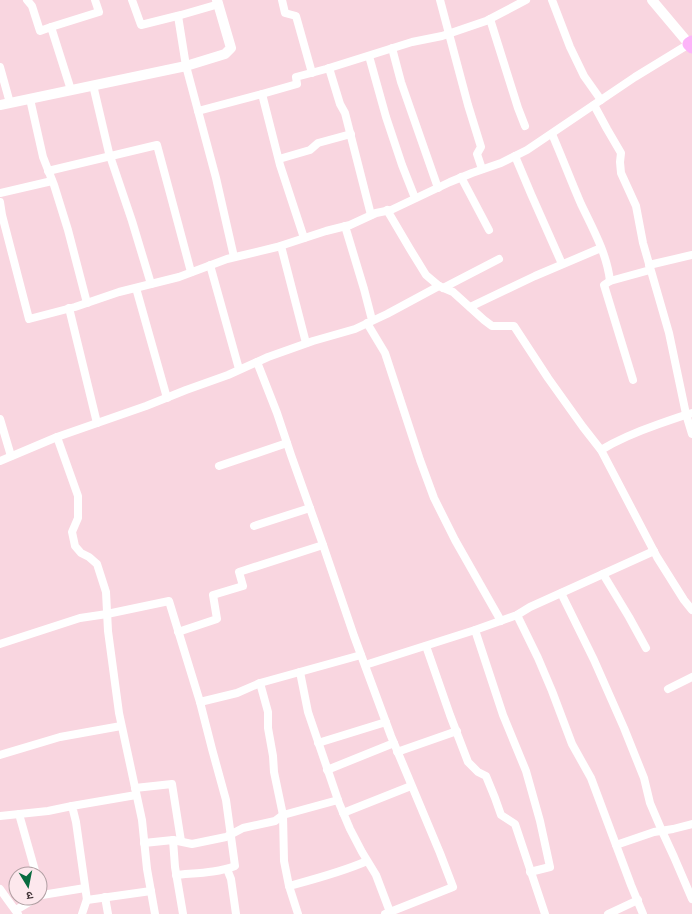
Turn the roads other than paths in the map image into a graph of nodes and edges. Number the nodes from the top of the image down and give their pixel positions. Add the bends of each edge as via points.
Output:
1 (27, 0) edge
2 (95, 0) edge
3 (132, 0) edge
4 (282, 0) edge
5 (440, 0) edge
6 (526, 0) edge
7 (552, 0) edge
8 (652, 0) edge
9 (218, 2) edge
10 (178, 16) junction
11 (490, 19) junction
12 (51, 27) junction
13 (449, 34) junction
14 (691, 44) edge
15 (392, 48) junction
16 (369, 56) junction
17 (186, 66) junction
18 (0, 67) edge
19 (329, 68) junction
20 (312, 73) junction
21 (93, 85) junction
22 (71, 90) junction
23 (262, 94) junction
24 (30, 99) junction
25 (10, 103) junction
26 (598, 103) junction
27 (0, 105) edge
28 (198, 111) junction
29 (526, 126) dead end
30 (351, 134) junction
31 (552, 134) junction
32 (110, 156) junction
33 (515, 156) junction
34 (279, 159) junction
35 (482, 169) junction
36 (48, 170) junction
37 (461, 178) junction
38 (52, 180) junction
39 (438, 188) junction
40 (0, 193) edge
41 (415, 198) junction
42 (0, 202) edge
43 (387, 210) junction
44 (371, 215) junction
45 (345, 226) junction
46 (489, 230) dead end
47 (304, 238) junction
48 (281, 246) junction
49 (601, 248) junction
50 (692, 255) edge
51 (234, 257) junction
52 (499, 259) dead end
53 (562, 264) junction
54 (210, 265) junction
55 (649, 267) junction
56 (191, 272) junction
57 (610, 281) junction
58 (151, 284) junction
59 (441, 287) junction
60 (136, 288) junction
61 (87, 303) junction
62 (69, 308) junction
63 (470, 308) junction
64 (370, 322) junction
65 (306, 343) junction
66 (257, 362) junction
67 (239, 369) junction
68 (633, 380) dead end
69 (166, 398) junction
70 (689, 414) edge
71 (0, 419) edge
72 (97, 423) junction
73 (692, 434) edge
74 (57, 437) junction
75 (287, 443) junction
76 (601, 450) junction
77 (11, 456) junction
78 (0, 461) edge
79 (219, 466) dead end
80 (310, 508) junction
81 (254, 526) dead end
82 (323, 545) junction
83 (654, 551) junction
84 (603, 574) junction
85 (561, 593) junction
86 (692, 610) edge
87 (107, 614) junction
88 (517, 614) junction
89 (501, 621) junction
90 (475, 630) junction
91 (178, 632) junction
92 (0, 644) edge
93 (426, 646) junction
94 (646, 648) dead end
95 (361, 655) junction
96 (365, 665) junction
97 (300, 672) junction
98 (692, 677) edge
99 (260, 683) junction
100 (668, 689) dead end
101 (200, 702) junction
102 (386, 722) junction
103 (121, 726) junction
104 (457, 731) junction
105 (318, 743) junction
106 (394, 743) junction
107 (398, 752) junction
108 (0, 755) edge
109 (327, 770) junction
110 (412, 786) junction
111 (136, 792) junction
112 (338, 800) junction
113 (72, 806) junction
114 (343, 813) junction
115 (19, 814) junction
116 (283, 815) junction
117 (0, 816) edge
118 (692, 824) edge
119 (662, 831) junction
120 (231, 834) junction
121 (173, 840) junction
122 (144, 842) junction
123 (181, 842) junction
124 (616, 845) junction
125 (367, 861) junction
126 (34, 866) edge
127 (227, 869) junction
128 (530, 872) junction
129 (176, 875) junction
130 (289, 886) junction
131 (85, 888) junction
132 (0, 890) edge
133 (151, 891) junction
134 (48, 893) edge
135 (105, 897) junction
136 (87, 899) junction
137 (692, 899) edge
138 (638, 900) junction
139 (17, 912) edge
140 (392, 913) edge
141 (82, 914) edge
142 (108, 914) edge
143 (155, 914) edge
144 (183, 914) edge
145 (236, 914) edge
146 (298, 914) edge
147 (545, 914) edge
148 (608, 914) edge
149 (643, 914) edge

1 - 12 street via 32,6 40,31
2 - 12 street via 99,12
3 - 10 street via 141,24
4 - 20 street via 285,13 296,16
5 - 13 street
6 - 11 street
7 - 26 street via 570,47
8 - 14 street
9 - 10 street
9 - 17 street via 231,48 225,54
10 - 17 street
11 - 13 street
11 - 29 street
12 - 22 street
13 - 15 street
13 - 35 street via 481,147 478,154
14 - 26 street via 646,70
15 - 16 street
15 - 39 street via 401,82
16 - 19 street
16 - 41 street via 386,117
17 - 21 street
17 - 28 street
18 - 25 street
19 - 20 street
19 - 30 street
20 - 23 street via 296,78 296,84
21 - 22 street
21 - 32 street
22 - 24 street
23 - 28 street
23 - 34 street
24 - 25 street
24 - 36 street
25 - 27 street
26 - 31 street
26 - 55 street via 607,129 621,153 621,173 636,206
28 - 51 street
30 - 34 street via 318,143 310,150
30 - 44 street
31 - 33 street
31 - 49 street
32 - 36 street
32 - 56 street via 157,145
32 - 58 street
33 - 35 street
33 - 53 street
34 - 47 street
35 - 37 street
36 - 38 street
37 - 39 street
37 - 46 street
38 - 40 street
38 - 61 street
39 - 41 street
41 - 43 street
42 - 62 street via 29,319
43 - 44 street
43 - 59 street via 426,275
44 - 45 street
45 - 47 street
45 - 64 street via 364,288
47 - 48 street
48 - 51 street
48 - 65 street
49 - 53 street
49 - 57 street
50 - 55 street
51 - 54 street
52 - 59 street
53 - 63 street
54 - 56 street
54 - 67 street
55 - 57 street
55 - 70 street
56 - 58 street
57 - 68 street via 604,285
58 - 60 street
59 - 63 street via 453,292
59 - 64 street
60 - 61 street
60 - 69 street
61 - 62 street
62 - 72 street
63 - 76 street via 492,326 514,326 548,378
64 - 65 street
64 - 89 street via 385,353 434,498
65 - 66 street
66 - 67 street
66 - 75 street
67 - 69 street
69 - 72 street
70 - 73 street
70 - 76 street via 650,427
71 - 77 street
72 - 74 street
74 - 77 street
74 - 87 street via 78,496 78,518 72,532 75,546 97,564 106,592
75 - 79 street
75 - 80 street
76 - 83 street
77 - 78 street
80 - 81 street
80 - 82 street
82 - 91 street via 239,572 243,586 214,595 217,619
82 - 95 street
83 - 84 street
83 - 86 street
84 - 85 street
84 - 94 street
85 - 88 street
85 - 119 street via 624,728
87 - 91 street via 168,601
87 - 92 street via 80,618
87 - 103 street
88 - 89 street
88 - 124 street via 552,691 572,744 591,778
89 - 90 street
90 - 93 street
90 - 128 street via 503,714 526,771 540,821 550,867
91 - 101 street
93 - 96 street
93 - 104 street
95 - 96 street
95 - 97 street
96 - 102 street
97 - 99 street
97 - 105 street via 308,712
98 - 100 street
99 - 101 street via 236,693
99 - 116 street via 268,712 274,772
101 - 120 street via 226,800
102 - 105 street
102 - 106 street
103 - 108 street via 60,737
103 - 111 street
104 - 107 street
104 - 128 street via 468,762 486,776 501,815 515,824
105 - 109 street
106 - 107 street
106 - 109 street
107 - 110 street
109 - 112 street
110 - 114 street
110 - 140 street via 453,887
111 - 113 street
111 - 122 street
111 - 123 street via 172,784
112 - 114 street
112 - 116 street
113 - 115 street
113 - 131 street
114 - 125 street
115 - 117 street
115 - 126 street
116 - 120 street via 275,821 244,828
116 - 130 street via 284,861
118 - 119 street
119 - 124 street
119 - 137 street
120 - 123 street via 192,844
120 - 127 street via 235,866
121 - 122 street
121 - 123 street
121 - 129 street
122 - 133 street
124 - 138 street
125 - 130 street
125 - 140 street via 376,874
127 - 129 street
127 - 145 street
128 - 147 street
129 - 144 street
130 - 146 street
131 - 134 street
131 - 136 street
132 - 139 street
133 - 135 street
133 - 143 street
135 - 136 street
135 - 142 street
136 - 141 street
138 - 148 street
138 - 149 street

